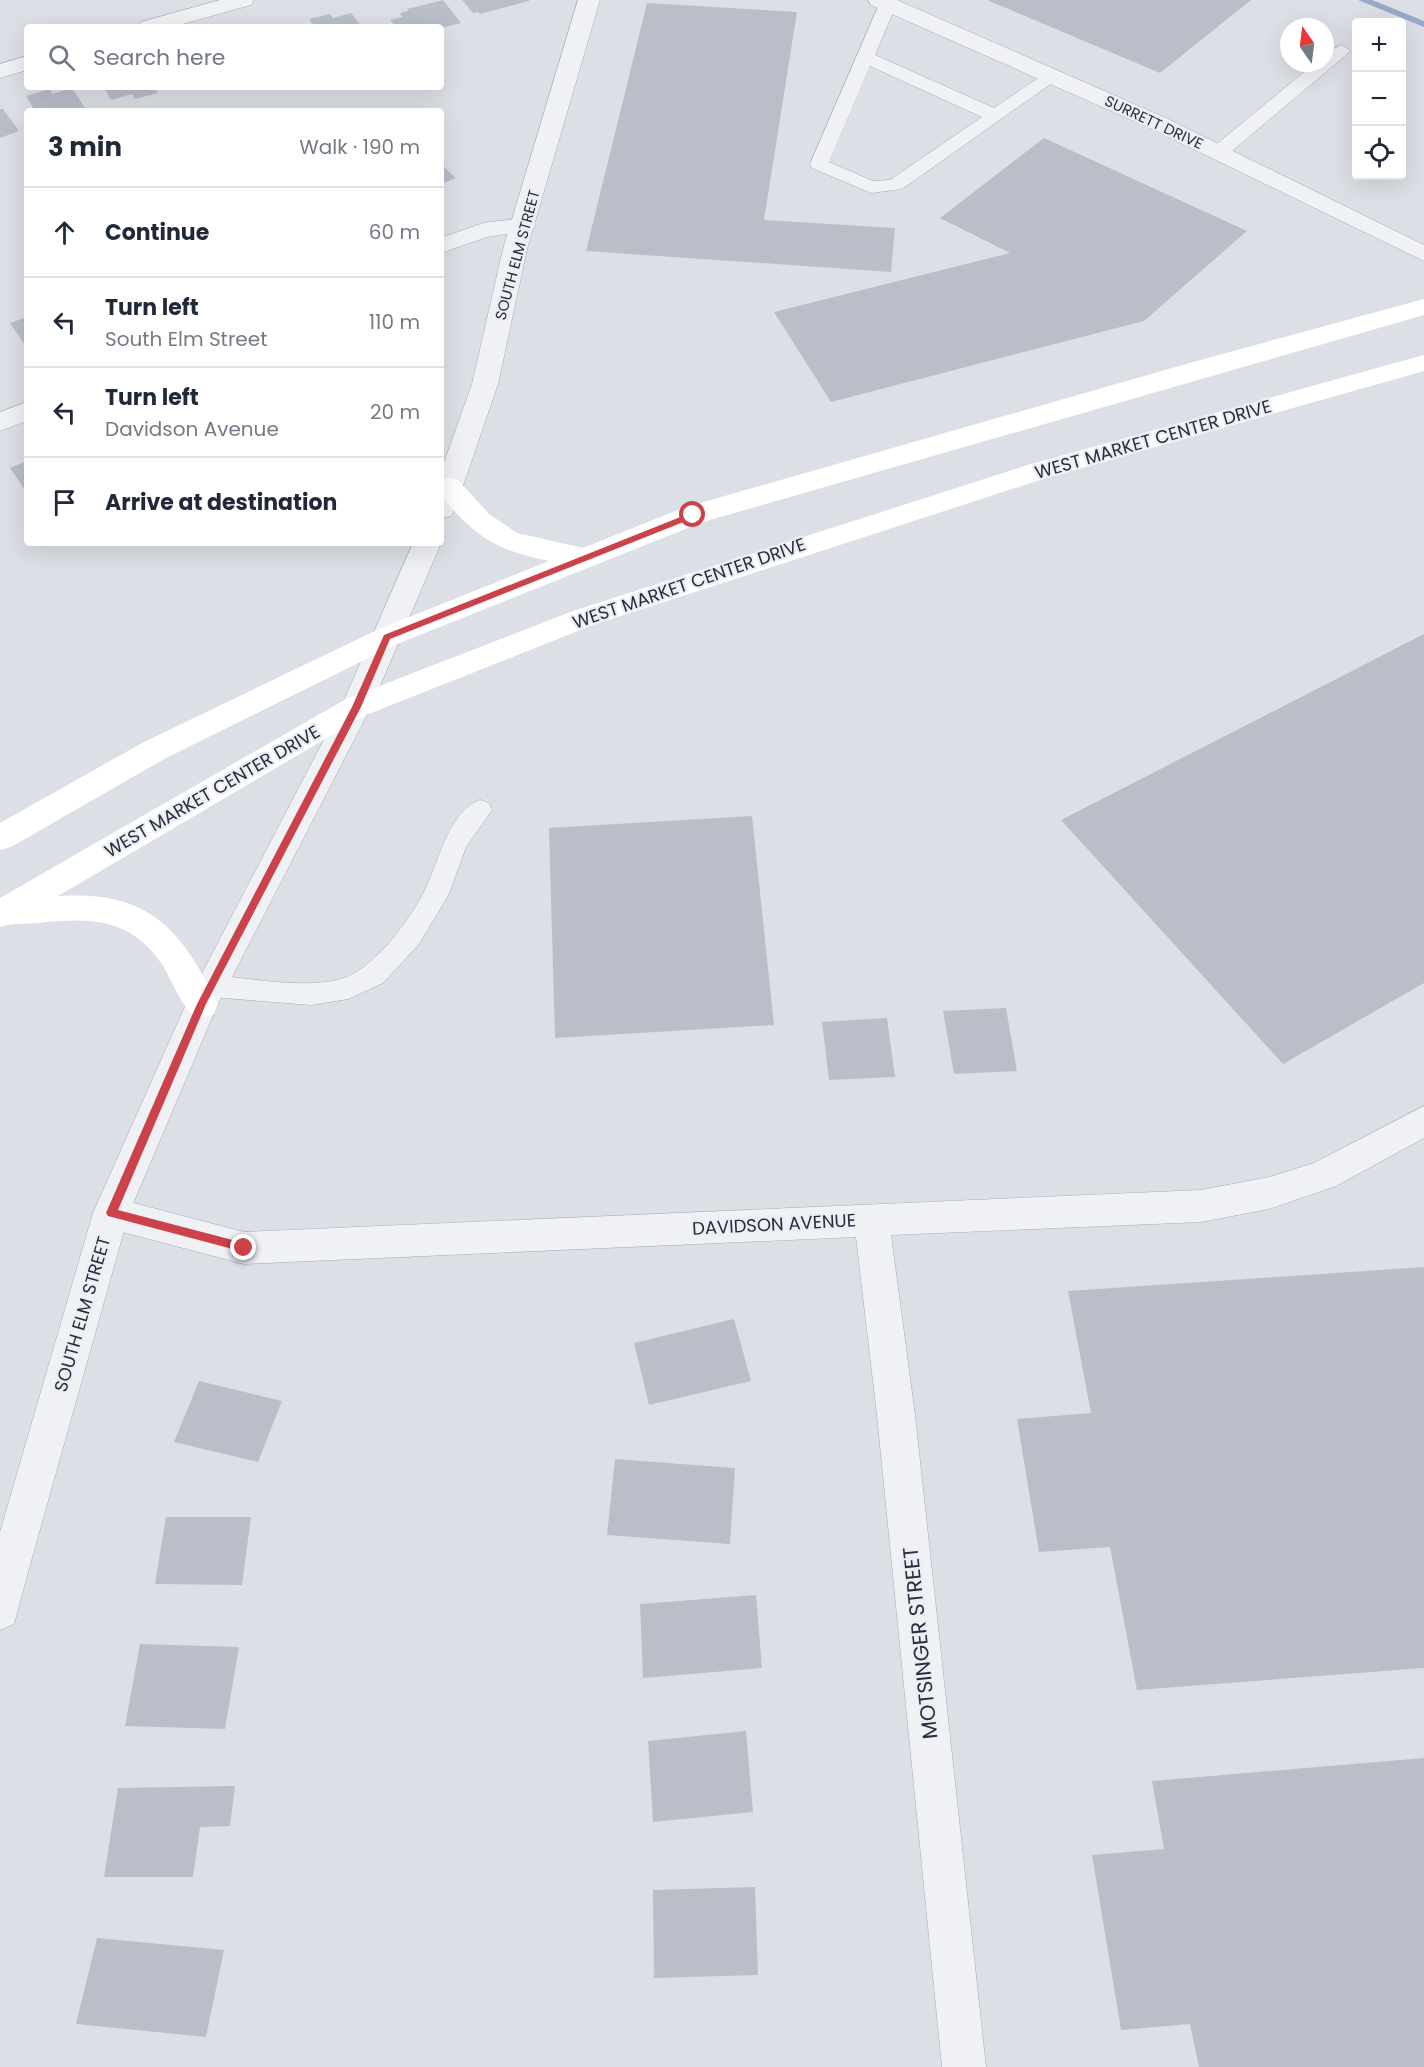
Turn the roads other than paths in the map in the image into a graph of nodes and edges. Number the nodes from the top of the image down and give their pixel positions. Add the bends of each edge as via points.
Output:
1 (243, 0) edge
2 (589, 0) edge
3 (883, 2) edge
4 (206, 5) edge
5 (157, 24) edge
6 (1341, 50) dead end
7 (865, 57) junction
8 (24, 64) edge
9 (0, 71) edge
10 (1053, 76) junction
11 (996, 116) junction
12 (1220, 152) junction
13 (524, 225) junction
14 (444, 245) edge
15 (1424, 254) edge
16 (1424, 307) edge
17 (1424, 363) edge
18 (24, 412) edge
19 (0, 422) edge
20 (445, 498) edge
21 (426, 546) edge
22 (584, 558) junction
23 (387, 637) junction
24 (356, 707) junction
25 (480, 810) dead end
26 (0, 838) edge
27 (0, 914) edge
28 (206, 995) junction
29 (1424, 1121) edge
30 (111, 1213) junction
31 (871, 1220) junction
32 (0, 1610) edge
33 (964, 2067) edge

1 - 4 street
2 - 13 street, SOUTH ELM STREET
3 - 7 lane
3 - 10 street, SURRETT DRIVE
4 - 5 street
6 - 12 lane
7 - 11 lane
7 - 11 lane via 819,164 871,187 895,186
8 - 9 street
10 - 11 lane
10 - 12 street, SURRETT DRIVE
12 - 15 street, SURRETT DRIVE
13 - 14 street via 483,230
13 - 20 street, SOUTH ELM STREET via 515,249 485,384
16 - 22 main road via 693,515
17 - 24 main road, WEST MARKET CENTER DRIVE via 1037,471 845,531 583,618
18 - 19 street
20 - 22 main road via 488,531 519,546
21 - 23 street, SOUTH ELM STREET
22 - 23 main road
23 - 24 street, SOUTH ELM STREET
23 - 26 main road via 155,750
24 - 27 main road, WEST MARKET CENTER DRIVE
24 - 28 street, SOUTH ELM STREET
25 - 28 lane via 455,843 436,894 410,936 374,975 348,988 311,994
27 - 28 main road via 97,906 135,918 165,944
28 - 30 street, SOUTH ELM STREET
29 - 31 street, DAVIDSON AVENUE via 1324,1176 1269,1193 1201,1206
30 - 31 street, DAVIDSON AVENUE via 244,1248
30 - 32 street, SOUTH ELM STREET
31 - 33 street, MOTSINGER STREET via 896,1415

